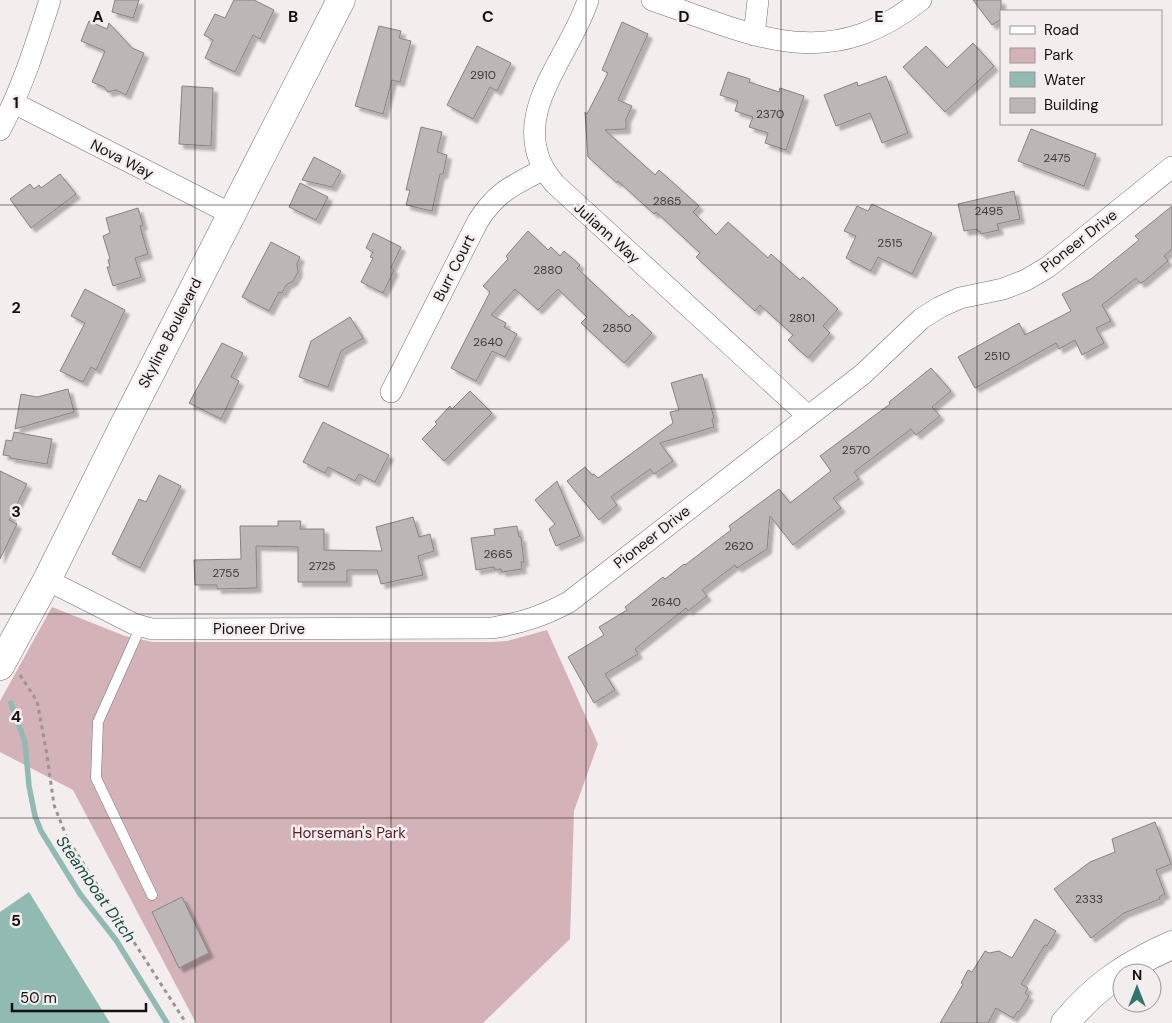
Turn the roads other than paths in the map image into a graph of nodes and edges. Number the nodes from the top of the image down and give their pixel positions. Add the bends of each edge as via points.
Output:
1 (50, 0) edge
2 (340, 0) edge
3 (588, 0) edge
4 (652, 0) edge
5 (758, 0) edge
6 (921, 0) edge
7 (754, 35) junction
8 (14, 103) junction
9 (0, 130) edge
10 (1172, 167) edge
11 (544, 169) junction
12 (231, 214) junction
13 (391, 392) dead end
14 (808, 416) junction
15 (47, 580) junction
16 (141, 626) junction
17 (0, 665) edge
18 (152, 895) dead end
19 (1172, 945) edge
20 (1065, 1023) edge

1 - 8 street
2 - 12 street, Skyline Boulevard
3 - 11 street, Juliann Way via 539,102 534,120 535,141
4 - 7 street
5 - 7 street
6 - 7 street via 887,24 855,37 826,43 798,43
8 - 9 street
8 - 12 street, Nova Way
10 - 14 street, Pioneer Drive via 1048,267 1003,289 960,298 921,319 877,362
11 - 13 street, Burr Court via 502,192 488,206
11 - 14 street, Juliann Way via 554,184
12 - 15 street, Skyline Boulevard
14 - 16 street, Pioneer Drive via 569,602 520,623 492,628 152,629
15 - 16 street, Pioneer Drive
15 - 17 street, Skyline Boulevard
16 - 18 lane via 98,722 96,778
19 - 20 street via 1124,969 1085,1001

